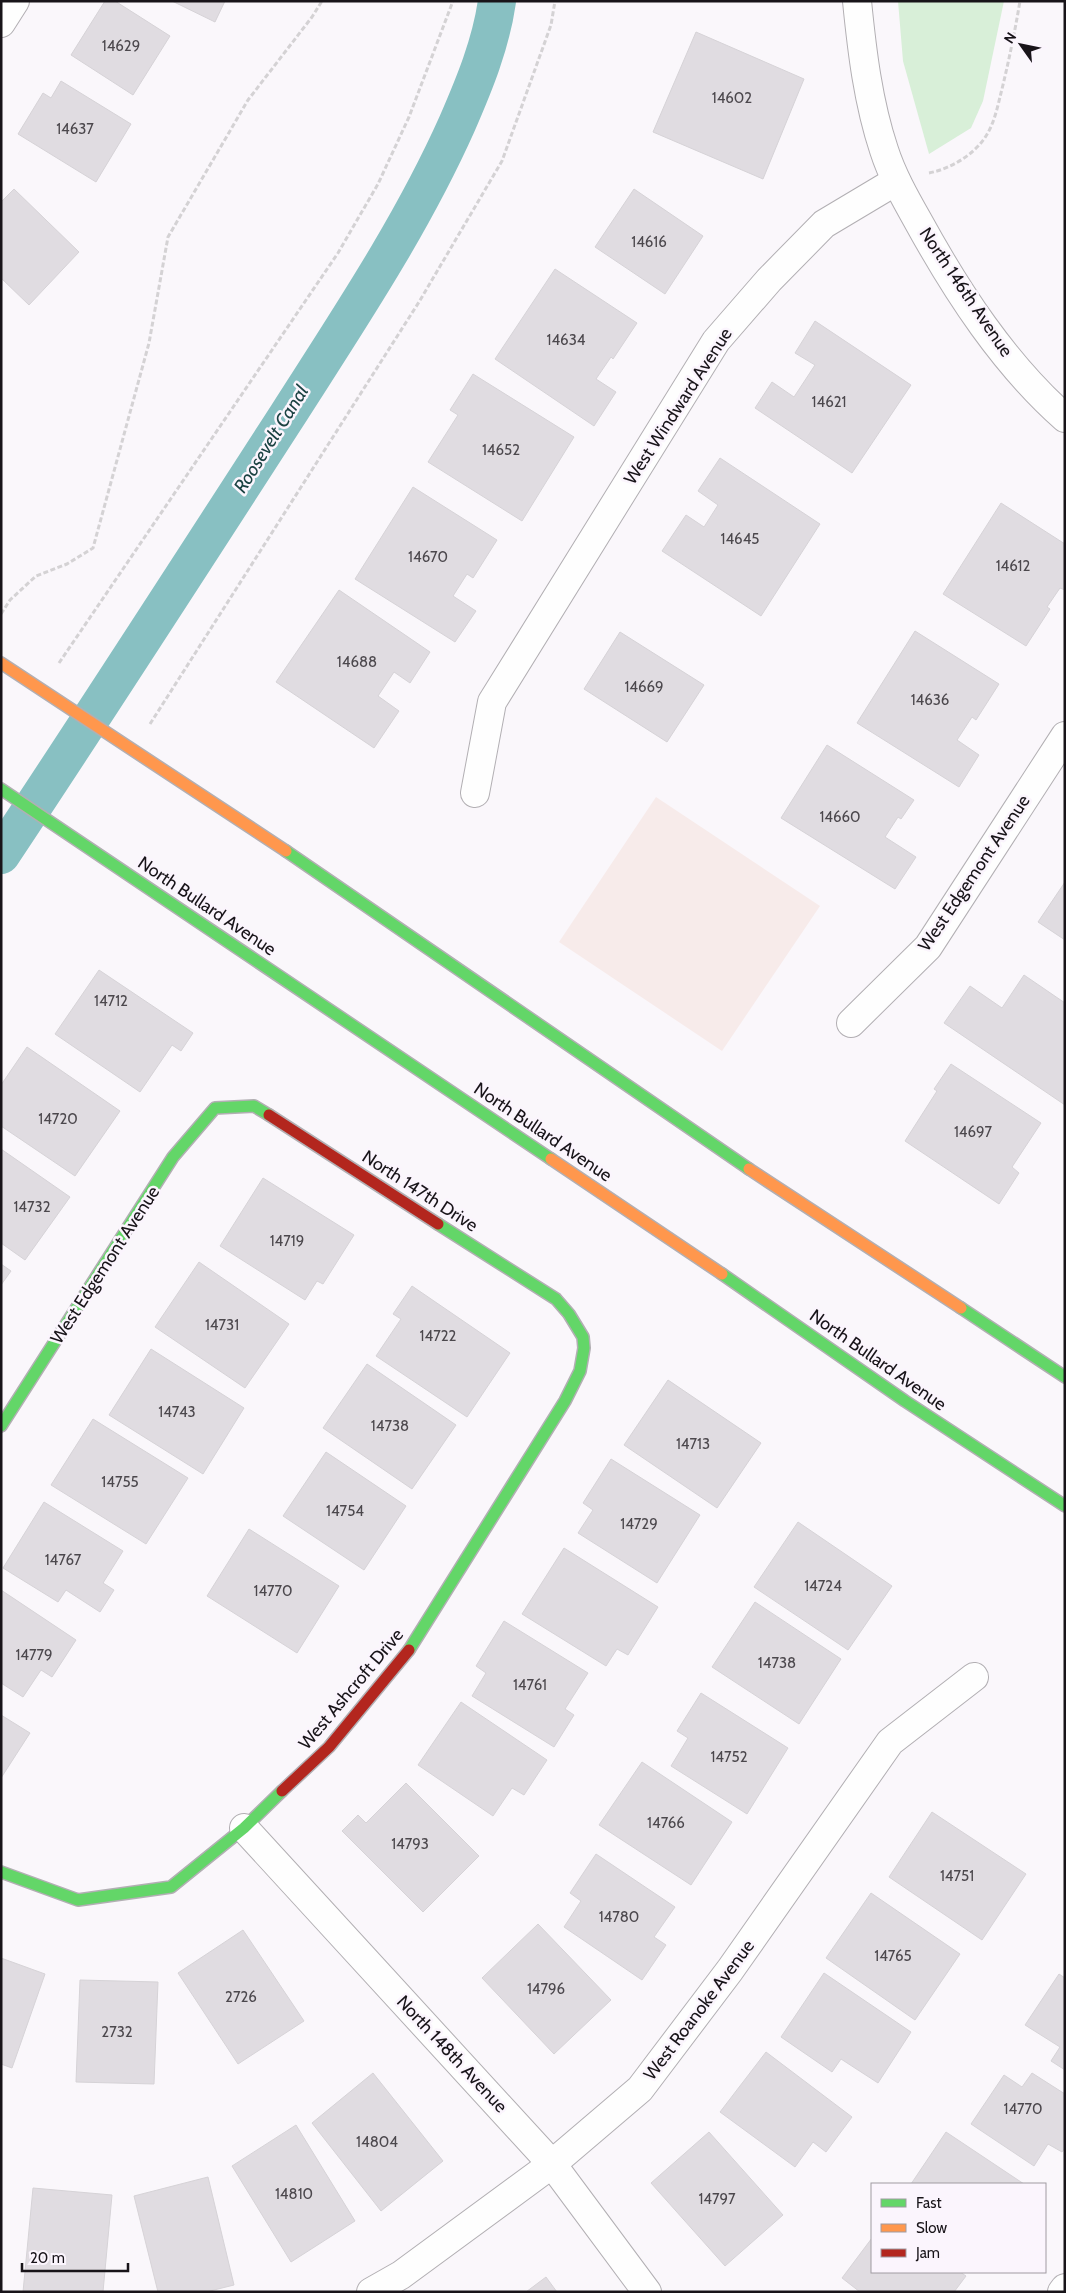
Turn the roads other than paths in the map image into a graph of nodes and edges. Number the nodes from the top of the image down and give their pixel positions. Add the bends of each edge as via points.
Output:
1 (15, 1) edge
2 (857, 1) edge
3 (1, 23) edge
4 (896, 181) junction
5 (1065, 418) edge
6 (1, 663) edge
7 (1065, 736) edge
8 (1, 789) edge
9 (475, 793) dead end
10 (851, 1023) dead end
11 (215, 1108) joint
12 (585, 1344) joint
13 (1065, 1378) edge
14 (1, 1426) edge
15 (1065, 1506) edge
16 (974, 1677) dead end
17 (244, 1828) junction
18 (1, 1872) edge
19 (552, 2164) junction
20 (1065, 2288) edge
21 (371, 2292) edge
22 (647, 2292) edge
23 (1062, 2292) edge

1 - 3 street
2 - 4 street via 865,71 884,150
4 - 5 street, North 146th Avenue via 935,252 990,335 1043,398
4 - 9 street, West Windward Avenue via 824,224 716,341 492,702
6 - 13 main road via 360,900 683,1125
7 - 10 street, West Edgemont Avenue via 928,947
8 - 15 main road, North Bullard Avenue
11 - 12 main road, North 147th Drive via 254,1106 556,1299 574,1318
11 - 14 main road, West Edgemont Avenue via 174,1157
12 - 17 main road, West Ashcroft Drive via 582,1369 565,1401 408,1652 329,1747
16 - 19 street, West Roanoke Avenue via 890,1742 730,1970 640,2089
17 - 18 main road, West Ashcroft Drive via 170,1887 78,1900
17 - 19 street, North 148th Avenue
19 - 21 street, West Roanoke Avenue via 401,2274
19 - 22 street, North 148th Avenue
20 - 23 street

